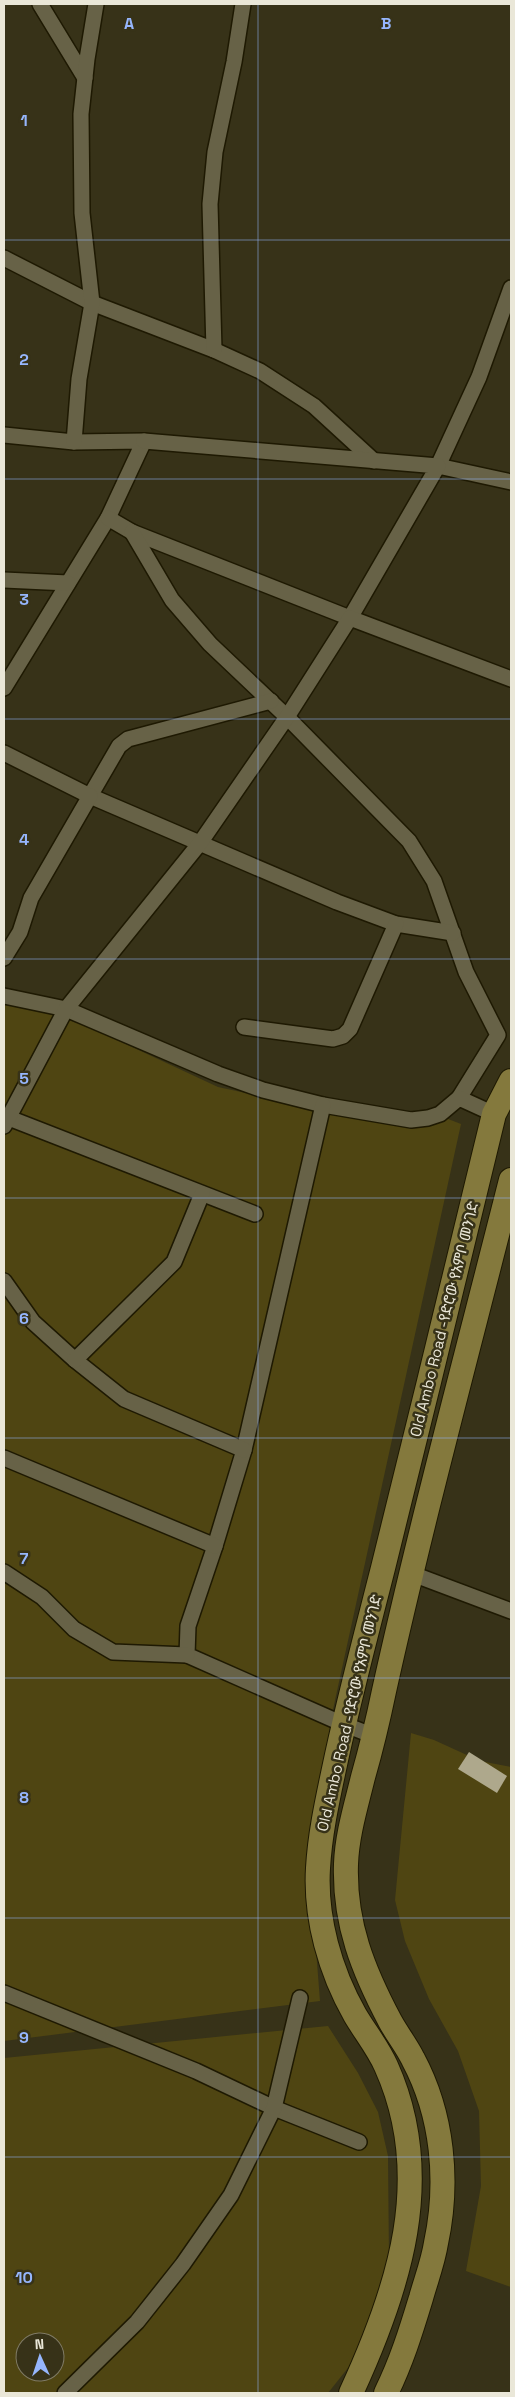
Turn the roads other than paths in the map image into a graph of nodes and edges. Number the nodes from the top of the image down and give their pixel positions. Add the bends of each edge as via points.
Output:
1 (40, 4) edge
2 (96, 4) edge
3 (243, 4) edge
4 (85, 78) junction
5 (4, 258) edge
6 (511, 290) edge
7 (92, 303) junction
8 (214, 350) junction
9 (4, 435) edge
10 (144, 441) junction
11 (74, 442) junction
12 (374, 460) junction
13 (438, 466) junction
14 (511, 482) edge
15 (108, 518) junction
16 (132, 532) junction
17 (4, 580) edge
18 (68, 583) junction
19 (350, 618) junction
20 (511, 679) edge
21 (4, 688) edge
22 (271, 701) junction
23 (287, 717) junction
24 (4, 752) edge
25 (90, 796) junction
26 (200, 843) junction
27 (396, 924) junction
28 (453, 933) junction
29 (4, 958) edge
30 (4, 996) edge
31 (66, 1009) junction
32 (244, 1027) dead end
33 (511, 1081) edge
34 (459, 1098) junction
35 (323, 1105) junction
36 (494, 1114) junction
37 (6, 1122) edge
38 (511, 1180) edge
39 (202, 1194) junction
40 (255, 1214) dead end
41 (4, 1280) edge
42 (75, 1360) junction
43 (244, 1450) junction
44 (4, 1458) edge
45 (215, 1546) junction
46 (4, 1572) edge
47 (410, 1574) junction
48 (511, 1611) edge
49 (187, 1655) junction
50 (343, 1724) junction
51 (374, 1736) junction
52 (4, 1993) edge
53 (300, 1998) dead end
54 (274, 2108) junction
55 (359, 2142) dead end
56 (65, 2393) edge
57 (350, 2393) edge
58 (386, 2393) edge

1 - 4 street
2 - 4 street
3 - 8 street via 214,161 210,204
4 - 7 street via 81,114 82,213
5 - 7 street
6 - 13 street via 479,377
7 - 8 street
7 - 11 street via 79,379
8 - 12 street via 260,372 314,406
9 - 11 street
10 - 11 street
10 - 12 street
10 - 15 street
12 - 13 street
13 - 14 street
13 - 19 street
15 - 16 street
15 - 18 street
16 - 19 street
16 - 22 street via 172,600 210,644
17 - 18 street
18 - 21 street
19 - 20 street
19 - 23 street
22 - 23 street
22 - 25 street via 128,739 119,746
23 - 26 street
23 - 28 street via 409,841 434,881
24 - 25 street
25 - 26 street
25 - 29 street via 31,898 20,932
26 - 27 street
26 - 31 street
27 - 28 street
27 - 32 street via 350,1029 342,1036 333,1039
28 - 34 street via 466,972 498,1035
30 - 31 street
31 - 35 street via 218,1074 263,1090
31 - 37 street
33 - 36 main road, Old Ambo Road -የድሮው የአምቦ መንገድ
34 - 35 street via 440,1114 412,1120
34 - 36 street
35 - 43 street
36 - 50 main road, Old Ambo Road -የድሮው የአምቦ መንገድ
37 - 39 street
38 - 47 main road, Old Ambo Road -የድሮው የአምቦ መንገድ
39 - 40 street
39 - 42 street via 174,1262
41 - 42 street via 33,1322
42 - 43 street via 124,1399
43 - 45 street
44 - 45 street
45 - 49 street via 188,1626
46 - 49 street via 42,1597 74,1629 113,1652
47 - 48 street
47 - 51 main road, Old Ambo Road -የድሮው የአምቦ መንገድ
49 - 50 street
50 - 51 street
50 - 57 main road, Old Ambo Road -የድሮው የአምቦ መንገድ via 322,1828 317,1870 318,1902 337,1979 354,2014 385,2063 400,2102 408,2138 411,2181 407,2226 393,2278 370,2351
51 - 58 main road, Old Ambo Road -የድሮው የአምቦ መንገድ via 351,1822 346,1863 347,1899 361,1962 391,2023 414,2059 429,2095 438,2130 443,2171 442,2209 436,2246 410,2335
52 - 54 street via 196,2071
53 - 54 street
54 - 55 street
54 - 56 street via 231,2195 183,2264 137,2322

